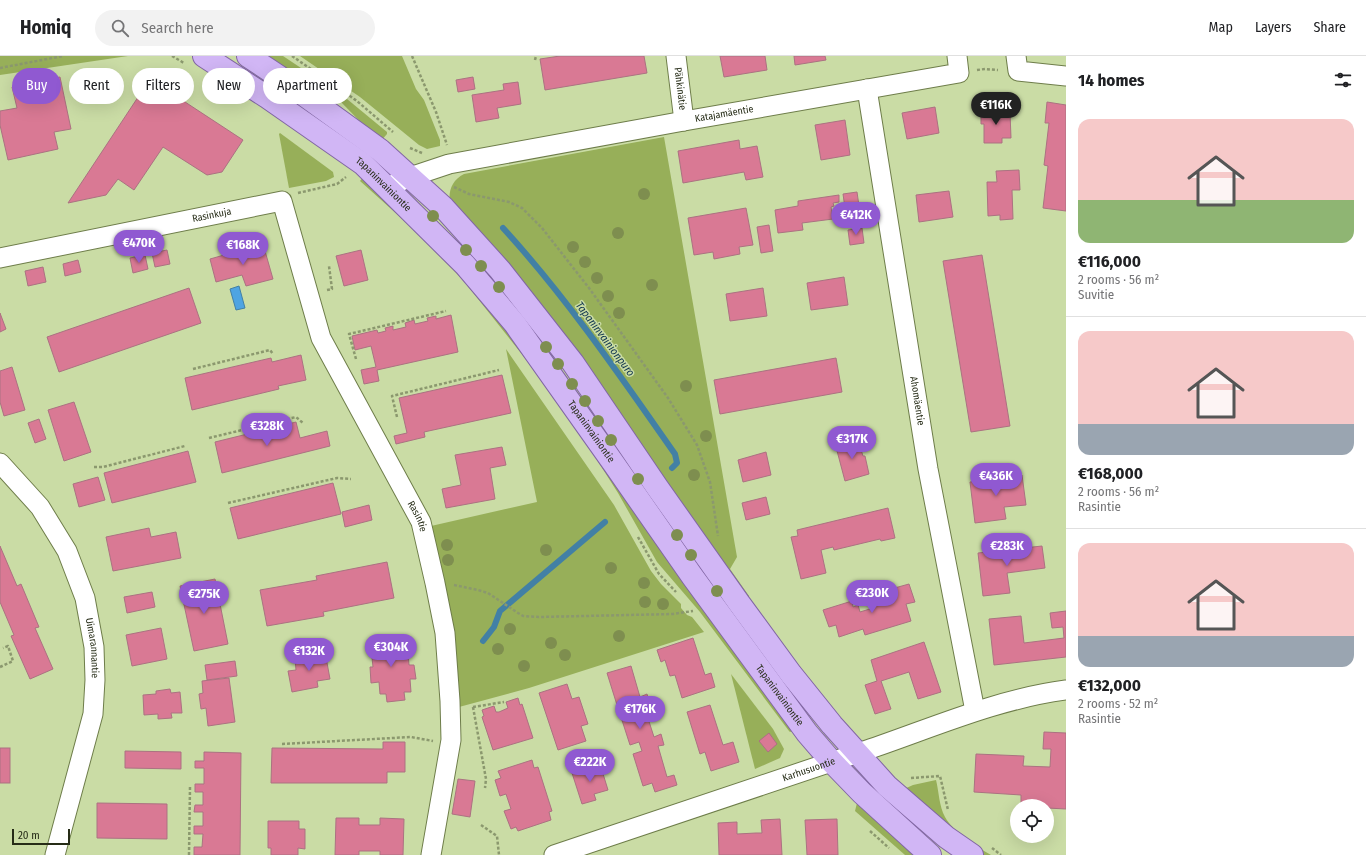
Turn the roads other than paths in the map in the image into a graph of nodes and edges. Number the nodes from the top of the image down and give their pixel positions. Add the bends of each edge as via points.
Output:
1 (248, 56) edge
2 (676, 56) edge
3 (197, 61) edge
4 (1017, 64) edge
5 (958, 65) edge
6 (1066, 76) edge
7 (868, 89) junction
8 (684, 120) junction
9 (410, 178) junction
10 (388, 187) junction
11 (282, 201) joint
12 (0, 258) edge
13 (0, 463) edge
14 (1066, 690) edge
15 (975, 711) junction
16 (858, 753) junction
17 (832, 762) junction
18 (980, 850) edge
19 (55, 855) edge
20 (431, 855) edge
21 (554, 855) edge
22 (930, 855) edge

1 - 9 main road via 380,150
2 - 8 street, Pähkinätie
3 - 10 main road, Tapaninvainiontie via 267,97 363,164
4 - 6 street
5 - 7 street, Katajamäentie
7 - 8 street, Katajamäentie
7 - 15 street, Ahomäentie via 928,469
8 - 9 street, Katajamäentie via 449,164
9 - 10 street, Katajamäentie
9 - 16 main road via 444,208 528,304 573,363 752,621 791,674
10 - 17 main road, Tapaninvainiontie via 465,265 514,324 692,576 807,733
11 - 12 street, Rasinkuja
11 - 20 street, Rasintie via 321,338 421,522 435,583 445,633 450,740
13 - 19 street, Uimarannantie via 40,507 67,551 85,598 94,647 93,714
14 - 15 street, Karhusuontie
15 - 16 street, Karhusuontie
16 - 17 street, Karhusuontie
16 - 18 main road via 887,786 946,837
17 - 21 street, Karhusuontie
17 - 22 main road, Tapaninvainiontie

